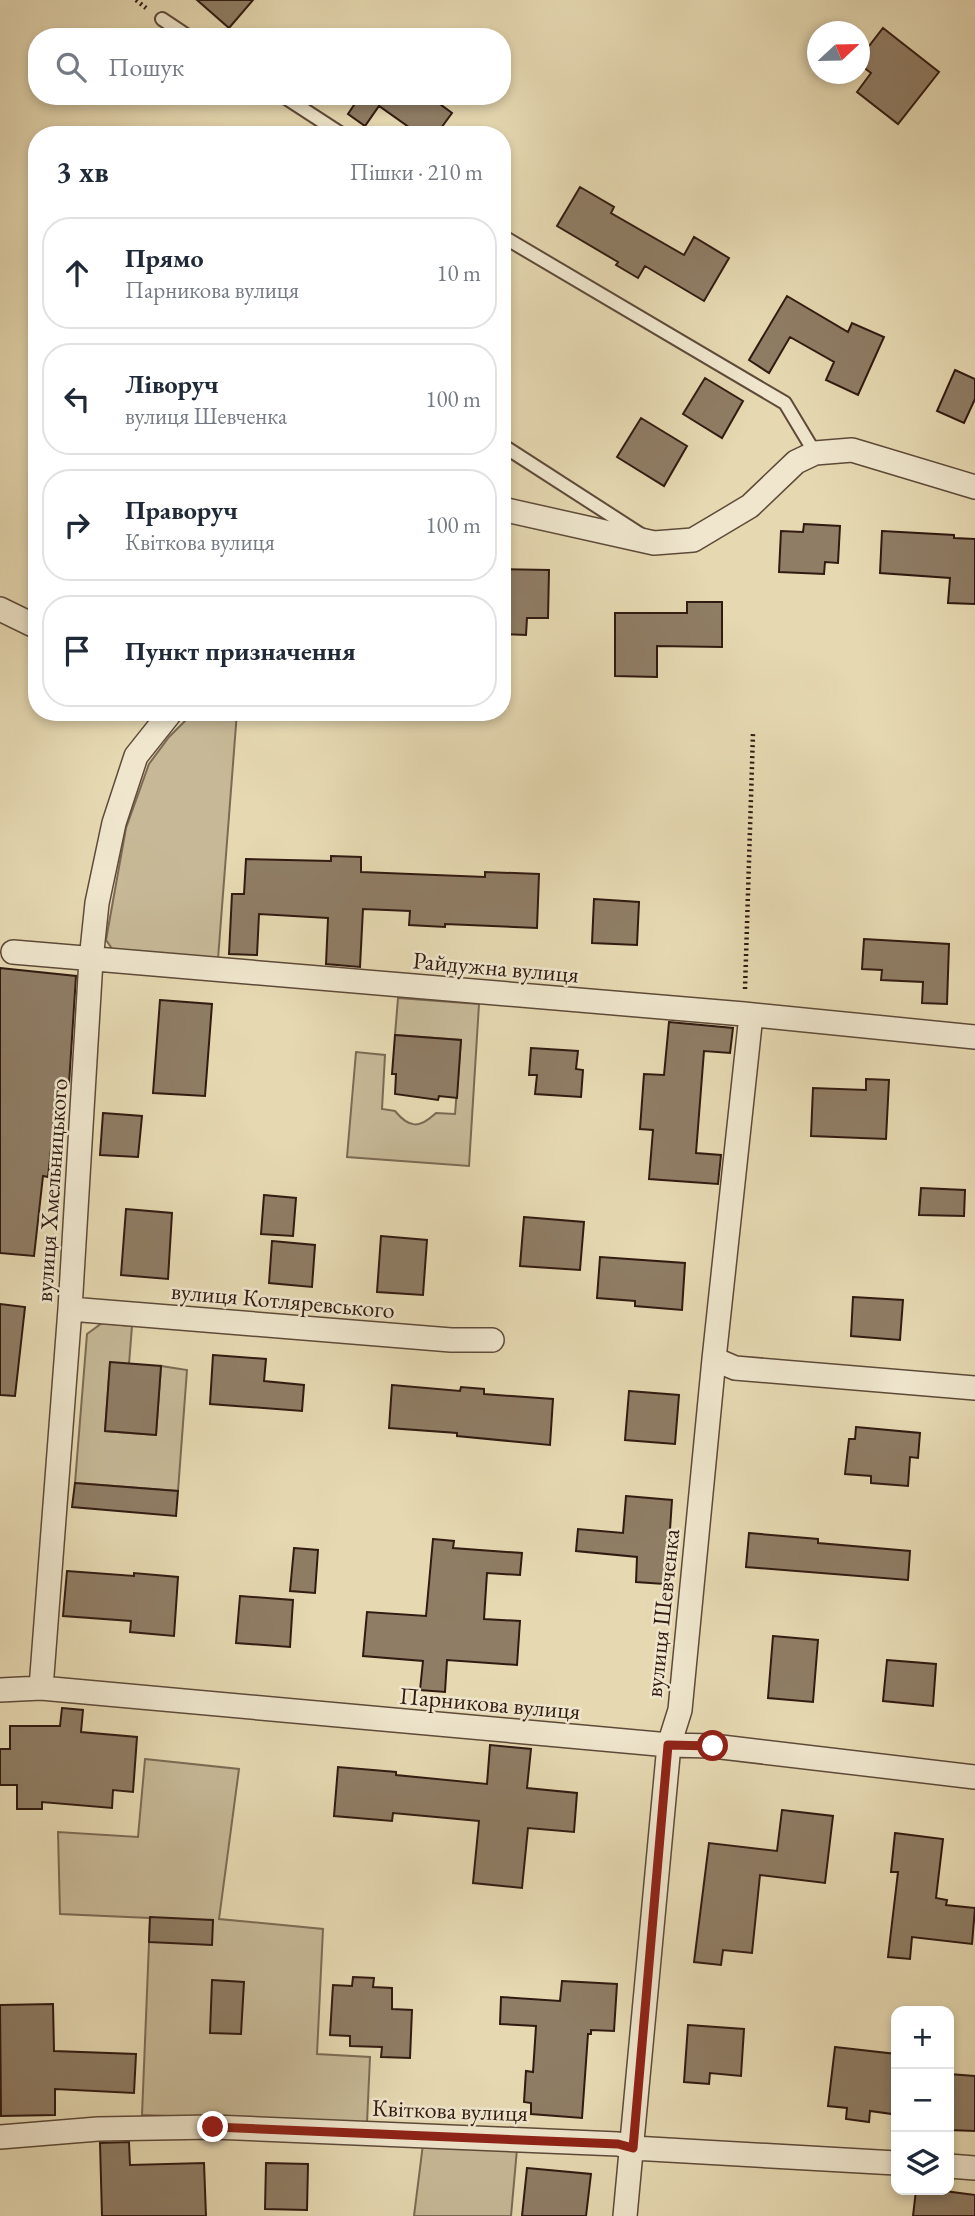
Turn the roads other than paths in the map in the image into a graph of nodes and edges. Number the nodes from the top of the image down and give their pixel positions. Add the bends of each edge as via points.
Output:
1 (162, 19) dead end
2 (176, 28) edge
3 (297, 105) edge
4 (329, 126) edge
5 (511, 241) edge
6 (511, 451) edge
7 (815, 453) junction
8 (975, 486) edge
9 (511, 511) edge
10 (654, 543) junction
11 (0, 609) edge
12 (28, 623) edge
13 (164, 721) edge
14 (13, 952) dead end
15 (91, 960) junction
16 (747, 1015) junction
17 (975, 1037) edge
18 (70, 1309) junction
19 (492, 1340) dead end
20 (714, 1359) junction
21 (975, 1388) edge
22 (41, 1688) junction
23 (0, 1690) edge
24 (668, 1745) junction
25 (975, 1777) edge
26 (0, 2137) edge
27 (633, 2148) junction
28 (891, 2163) edge
29 (954, 2166) edge
30 (975, 2168) edge
31 (625, 2216) edge

1 - 2 lane
3 - 4 lane
5 - 7 lane via 785,403
6 - 10 lane
7 - 8 street via 852,450
7 - 10 street via 796,462 750,506 692,540
9 - 10 street
11 - 12 street
13 - 15 street, вулиця Хмельницького via 136,756 114,823 97,903
14 - 15 street, Райдужна вулиця
15 - 16 street, Райдужна вулиця
15 - 18 street, вулиця Хмельницького
16 - 17 street, Райдужна вулиця
16 - 20 street, вулиця Шевченка
18 - 19 street, вулиця Котляревського
18 - 22 street, вулиця Хмельницького
20 - 21 street via 736,1368
20 - 24 street, вулиця Шевченка via 680,1710
22 - 23 street, Парникова вулиця
22 - 24 street, Парникова вулиця
24 - 25 street, Парникова вулиця via 713,1746
24 - 27 street, вулиця Шевченка
26 - 27 street, Квіткова вулиця via 213,2127
27 - 28 street, Квіткова вулиця
27 - 31 street, вулиця Шевченка
29 - 30 street

